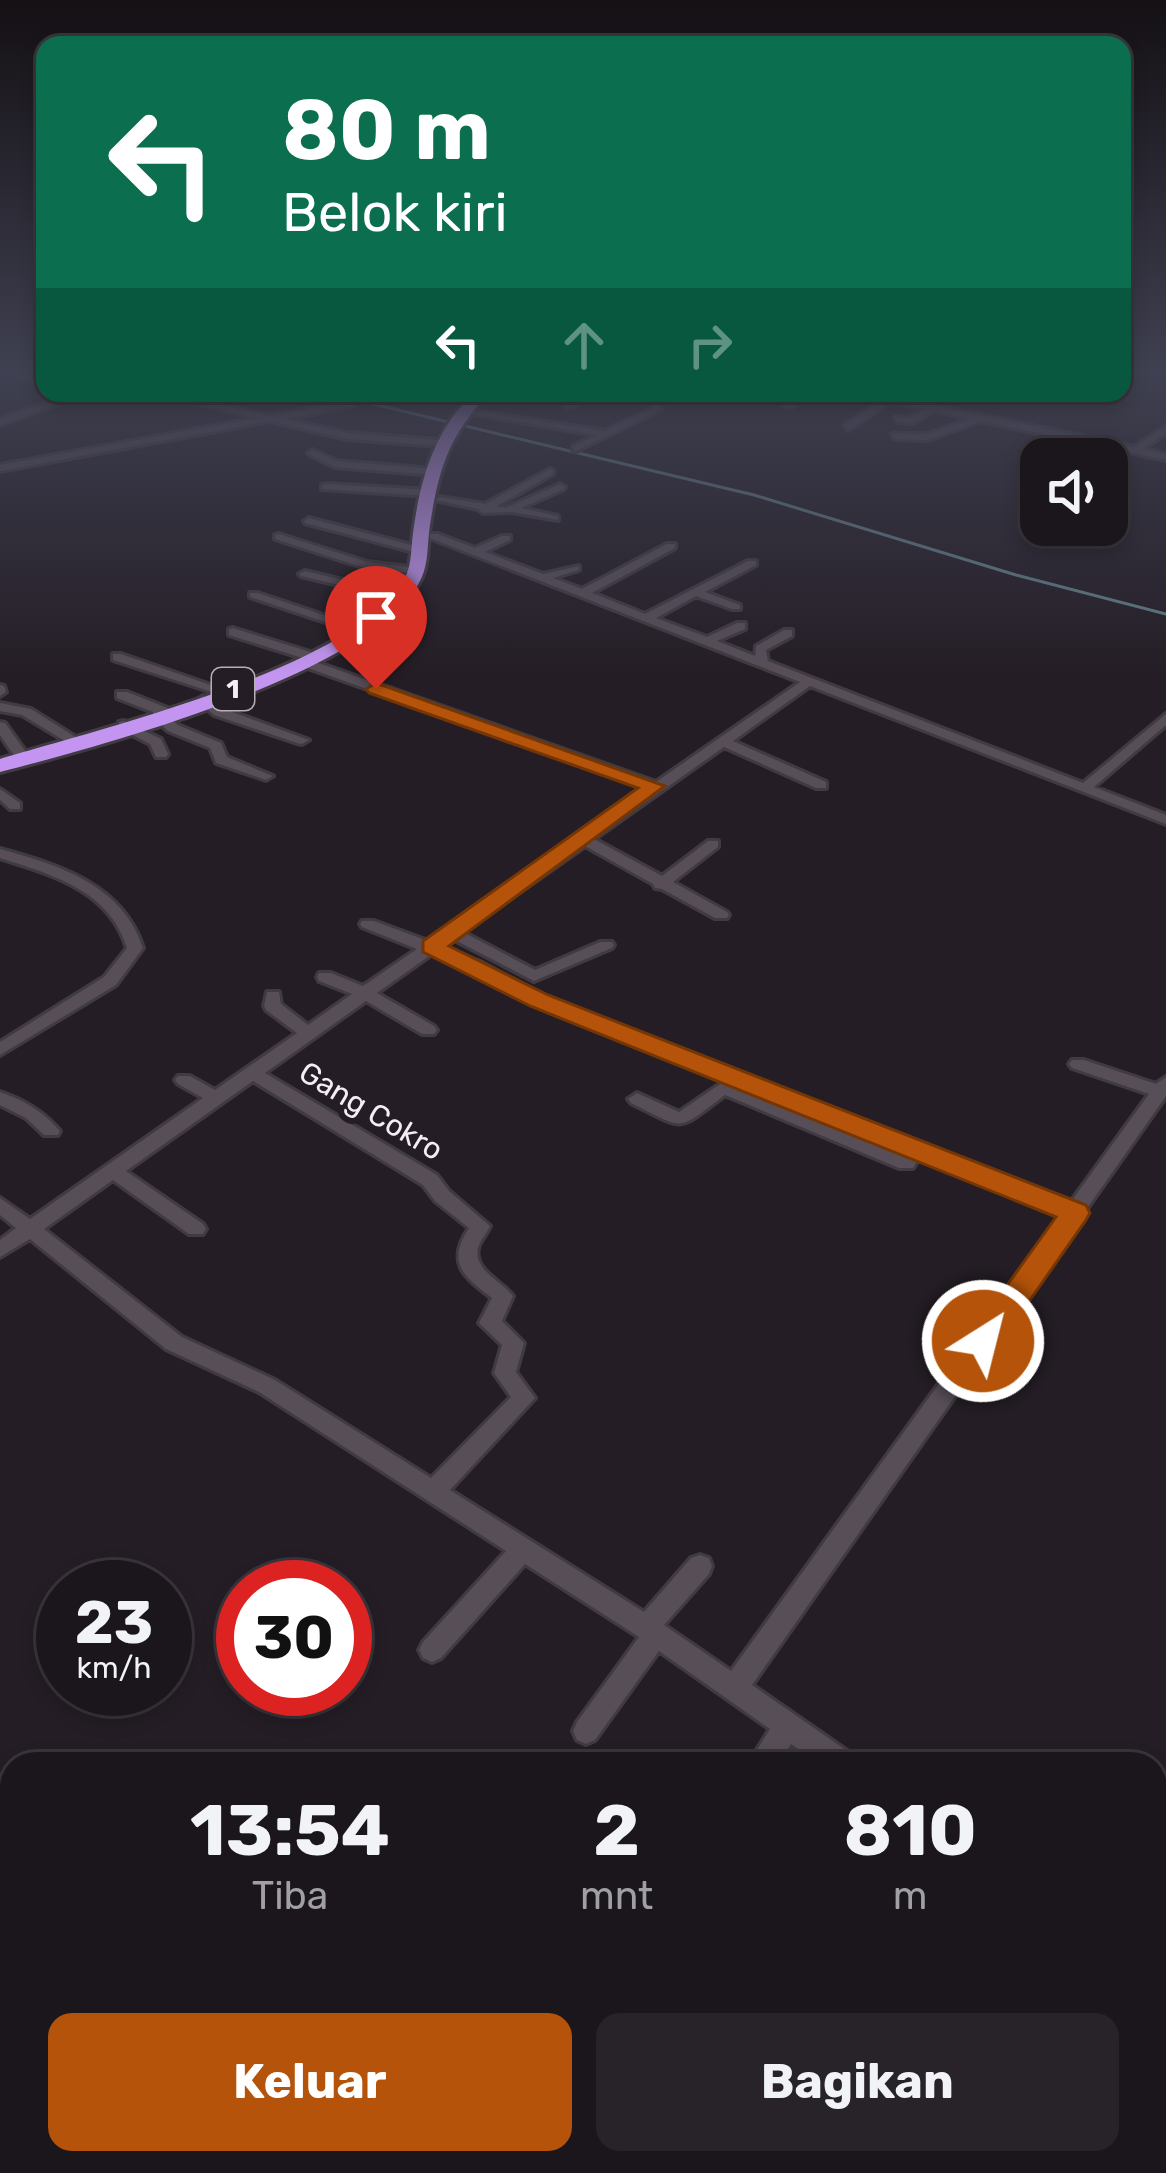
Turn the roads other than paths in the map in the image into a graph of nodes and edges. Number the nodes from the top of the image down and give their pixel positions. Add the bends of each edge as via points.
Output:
1 (442, 473) edge
2 (442, 473) edge
3 (547, 473) edge
4 (326, 487) dead end
5 (560, 488) dead end
6 (435, 497) junction
7 (483, 509) junction
8 (515, 510) junction
9 (554, 518) dead end
10 (309, 521) dead end
11 (279, 537) dead end
12 (506, 538) dead end
13 (671, 546) dead end
14 (478, 551) junction
15 (424, 553) junction
16 (752, 563) dead end
17 (575, 568) dead end
18 (305, 574) dead end
19 (546, 577) junction
20 (585, 592) junction
21 (698, 592) junction
22 (254, 595) dead end
23 (402, 597) junction
24 (736, 607) dead end
25 (648, 617) junction
26 (741, 626) dead end
27 (365, 631) junction
28 (232, 632) dead end
29 (788, 633) dead end
30 (708, 641) junction
31 (117, 657) dead end
32 (311, 661) junction
33 (762, 661) junction
34 (809, 680) junction
35 (122, 695) dead end
36 (212, 696) junction
37 (0, 707) edge
38 (161, 713) junction
39 (1166, 718) edge
40 (124, 725) junction
41 (0, 726) edge
42 (302, 740) dead end
43 (76, 741) junction
44 (722, 741) junction
45 (161, 754) dead end
46 (23, 758) junction
47 (0, 766) edge
48 (266, 776) dead end
49 (821, 785) dead end
50 (654, 786) junction
51 (1084, 789) junction
52 (0, 793) edge
53 (15, 806) dead end
54 (1165, 818) edge
55 (581, 838) junction
56 (713, 844) dead end
57 (0, 853) edge
58 (660, 884) junction
59 (721, 915) dead end
60 (368, 924) dead end
61 (452, 932) junction
62 (606, 945) dead end
63 (432, 946) junction
64 (325, 977) dead end
65 (364, 993) junction
66 (272, 996) dead end
67 (428, 1030) dead end
68 (307, 1032) junction
69 (0, 1050) edge
70 (1078, 1064) dead end
71 (251, 1072) junction
72 (184, 1080) dead end
73 (1164, 1086) edge
74 (215, 1096) junction
75 (0, 1098) edge
76 (637, 1099) dead end
77 (51, 1131) dead end
78 (915, 1150) junction
79 (113, 1171) junction
80 (0, 1205) edge
81 (1075, 1213) junction
82 (30, 1228) junction
83 (196, 1228) dead end
84 (0, 1250) edge
85 (433, 1492) junction
86 (523, 1549) junction
87 (700, 1566) dead end
88 (651, 1631) junction
89 (432, 1650) dead end
90 (733, 1690) junction
91 (787, 1727) junction
92 (586, 1732) dead end
93 (770, 1752) edge
94 (825, 1752) edge

1 - 6 highway, 1
2 - 6 highway, 1
3 - 7 street
4 - 6 street
5 - 8 street
6 - 7 street
6 - 15 highway, 1
7 - 8 street
8 - 9 street
10 - 15 street
11 - 15 street via 366,565
12 - 14 street
13 - 20 street
14 - 15 street
14 - 19 street
15 - 23 highway, 1
16 - 21 street
17 - 19 street
18 - 23 street
19 - 20 street
20 - 25 street
21 - 24 street
21 - 25 street
22 - 27 street
23 - 27 highway, 1
25 - 30 street
26 - 30 street
27 - 32 highway, 1
28 - 32 street
29 - 33 street via 763,646
30 - 33 street
31 - 36 street
32 - 36 highway, 1
32 - 50 street
33 - 34 street
34 - 44 street
34 - 51 street
35 - 38 street
36 - 38 highway, 1
36 - 42 street via 219,712
37 - 43 street via 26,712
38 - 40 highway, 1
38 - 48 street via 173,728 216,746 221,760
39 - 51 street
40 - 43 highway, 1
40 - 45 street via 156,742
41 - 46 street
43 - 46 highway, 1
44 - 49 street
44 - 50 street
46 - 47 highway, 1
50 - 55 street
51 - 54 street
52 - 53 street
55 - 58 street
55 - 61 street
56 - 58 street
57 - 69 street via 85,884 128,928 136,948 110,981
58 - 59 street
60 - 63 street
61 - 62 street via 534,976
61 - 63 street
63 - 65 street
63 - 78 street via 539,1001
64 - 65 street
65 - 67 street
65 - 68 street
66 - 68 street via 272,1006
68 - 71 street
70 - 73 street
71 - 74 street
71 - 85 street, Gang Cokro via 430,1180 480,1226 468,1260 503,1296 490,1323 513,1343 505,1373 524,1398
72 - 74 street
73 - 81 street
74 - 79 street
75 - 77 street
76 - 78 street via 680,1120 723,1088 906,1163
78 - 81 street
79 - 82 street
79 - 83 street
80 - 82 street
81 - 90 street
82 - 84 street
82 - 85 street via 174,1343 267,1386
85 - 86 street
86 - 88 street
86 - 89 street
87 - 88 street
88 - 90 street
88 - 92 street
90 - 91 street
91 - 93 street
91 - 94 street

